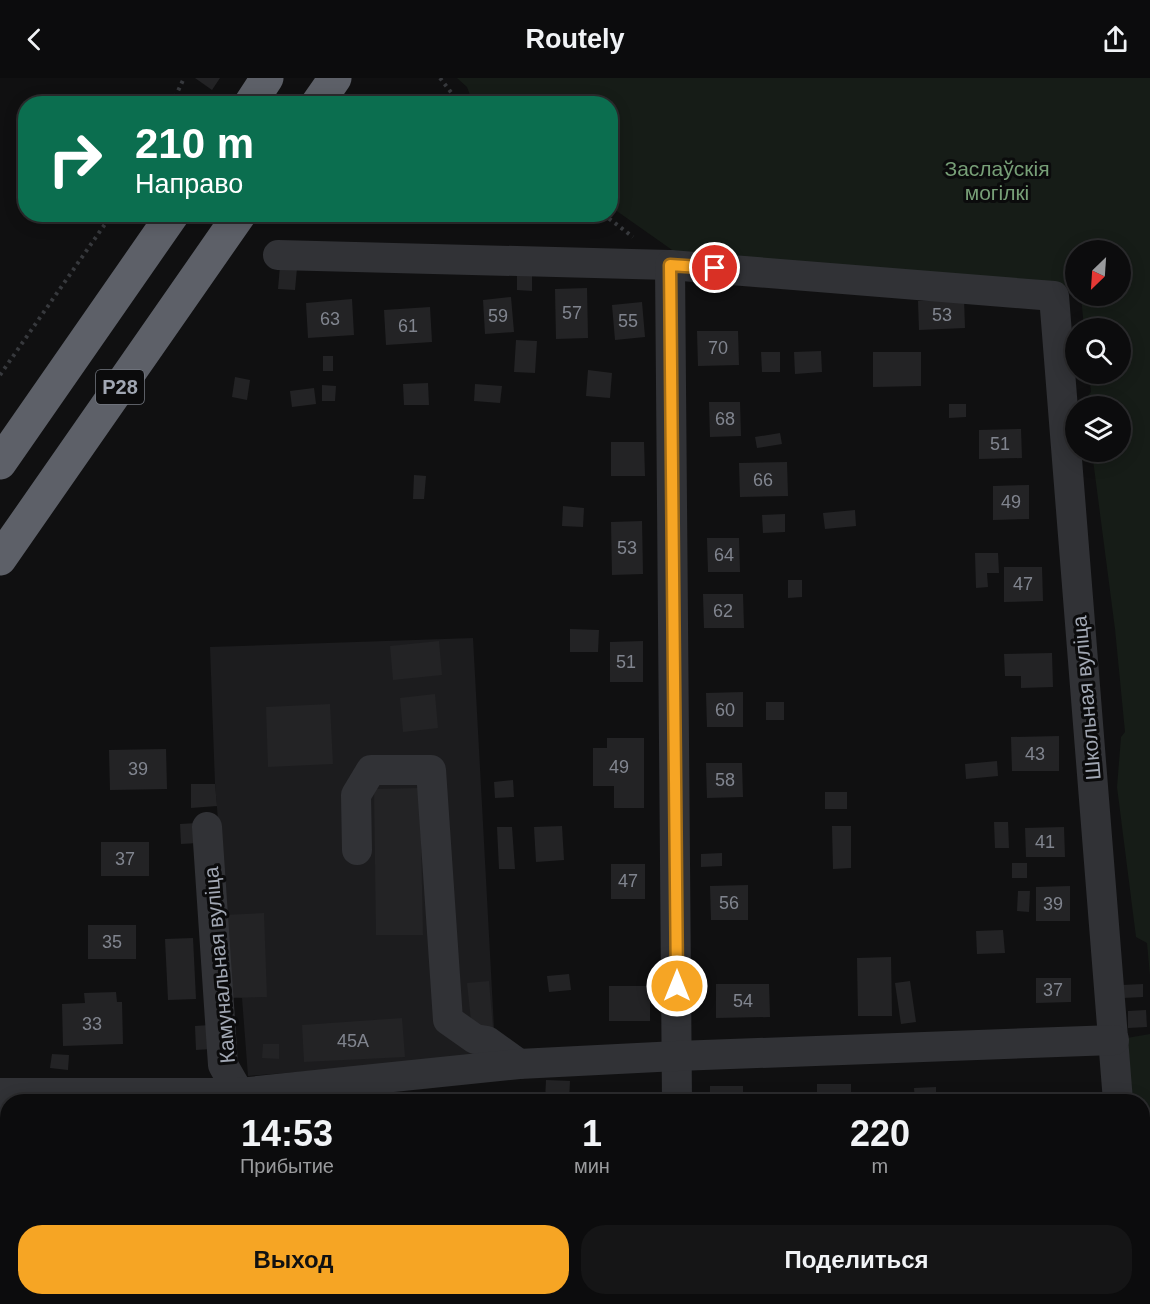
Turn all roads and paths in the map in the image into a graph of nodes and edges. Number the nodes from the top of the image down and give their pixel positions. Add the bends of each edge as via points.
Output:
1 (184, 78) edge
2 (267, 78) edge
3 (335, 78) edge
4 (440, 78) edge
5 (176, 96) edge
6 (255, 96) edge
7 (323, 96) edge
8 (454, 96) edge
9 (106, 222) edge
10 (167, 222) edge
11 (234, 222) edge
12 (278, 255) dead end
13 (670, 265) junction
14 (0, 375) edge
15 (0, 463) edge
16 (0, 559) edge
17 (207, 827) dead end
18 (357, 850) dead end
19 (1114, 1040) junction
20 (677, 1056) junction
21 (519, 1064) junction
22 (0, 1093) edge
23 (60, 1094) edge
24 (238, 1094) edge
25 (264, 1094) edge
26 (677, 1094) edge
27 (1118, 1094) edge

1 - 5 path
2 - 6 highway
3 - 7 highway
4 - 8 path
9 - 14 path
10 - 15 highway, Р28
11 - 16 highway, Р28
12 - 13 street
13 - 19 street, Школьная вуліца via 1054,296
13 - 20 street
17 - 24 street, Камунальная вуліца via 223,1065
18 - 21 street via 356,795 371,771 431,770 448,1020
19 - 20 street
19 - 27 street, Школьная вуліца
20 - 21 street
20 - 26 street
21 - 25 street
22 - 23 street

